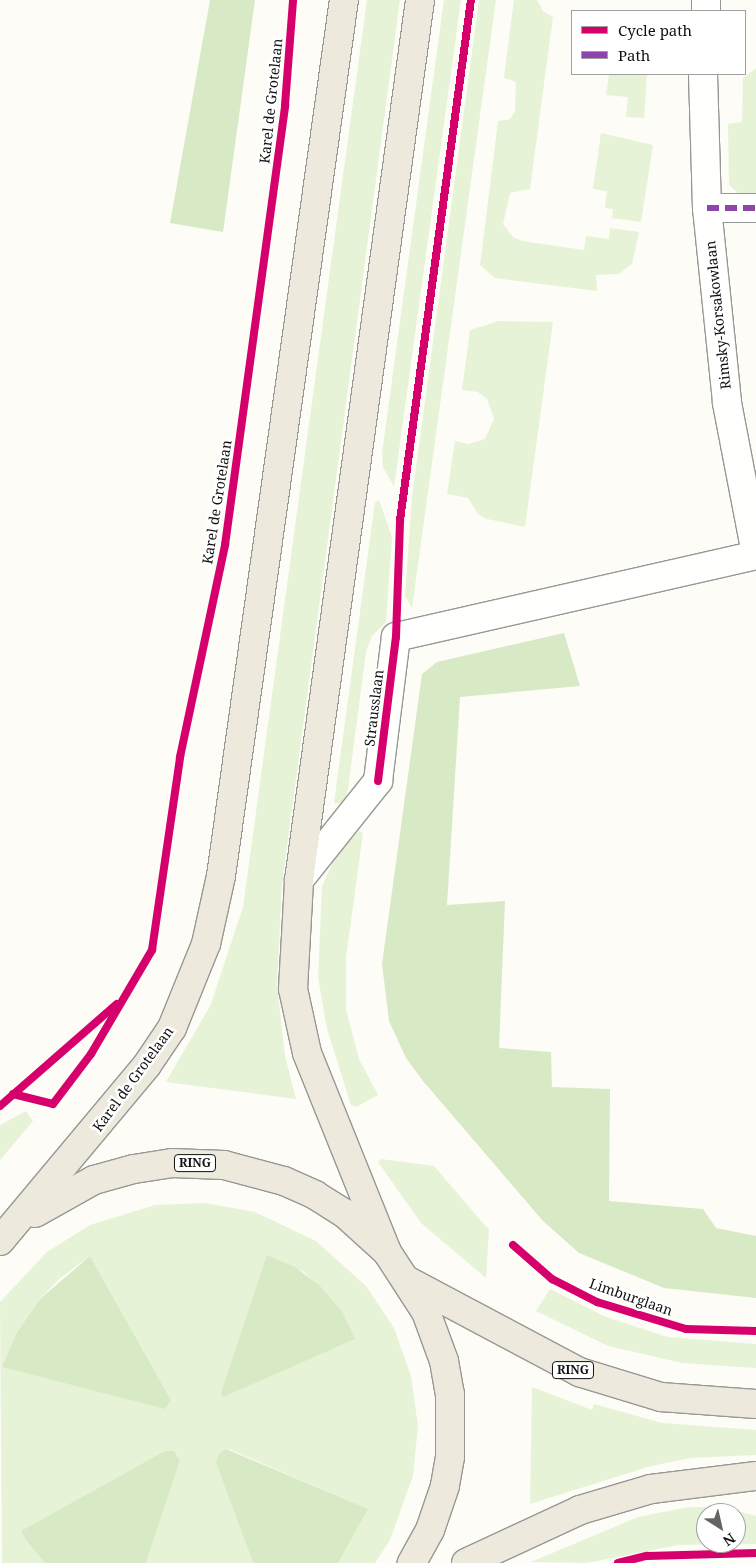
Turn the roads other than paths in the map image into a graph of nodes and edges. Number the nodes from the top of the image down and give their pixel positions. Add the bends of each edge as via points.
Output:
1 (344, 0) edge
2 (420, 0) edge
3 (703, 75) edge
4 (707, 208) junction
5 (756, 208) edge
6 (756, 554) edge
7 (299, 880) junction
8 (0, 1242) edge
9 (386, 1252) junction
10 (408, 1281) junction
11 (756, 1404) edge
12 (752, 1479) edge
13 (412, 1563) edge
14 (466, 1563) edge

1 - 8 main road, Karel de Grotelaan via 222,876 206,944 172,1028 147,1066
2 - 7 main road
3 - 4 street, Rimsky-Korsakowlaan
4 - 5 street
4 - 6 street, Rimsky-Korsakowlaan via 727,403
6 - 7 street, Strausslaan via 396,637 378,782
7 - 9 main road via 293,989 306,1053
8 - 9 main road, RING via 38,1209 94,1180 134,1169 198,1163 245,1169 315,1195 344,1214
9 - 10 main road, RING
10 - 11 main road, RING via 579,1372 661,1396
10 - 13 main road, RING via 426,1312 444,1361 452,1427 445,1486 430,1530
12 - 14 main road via 651,1489 580,1510

